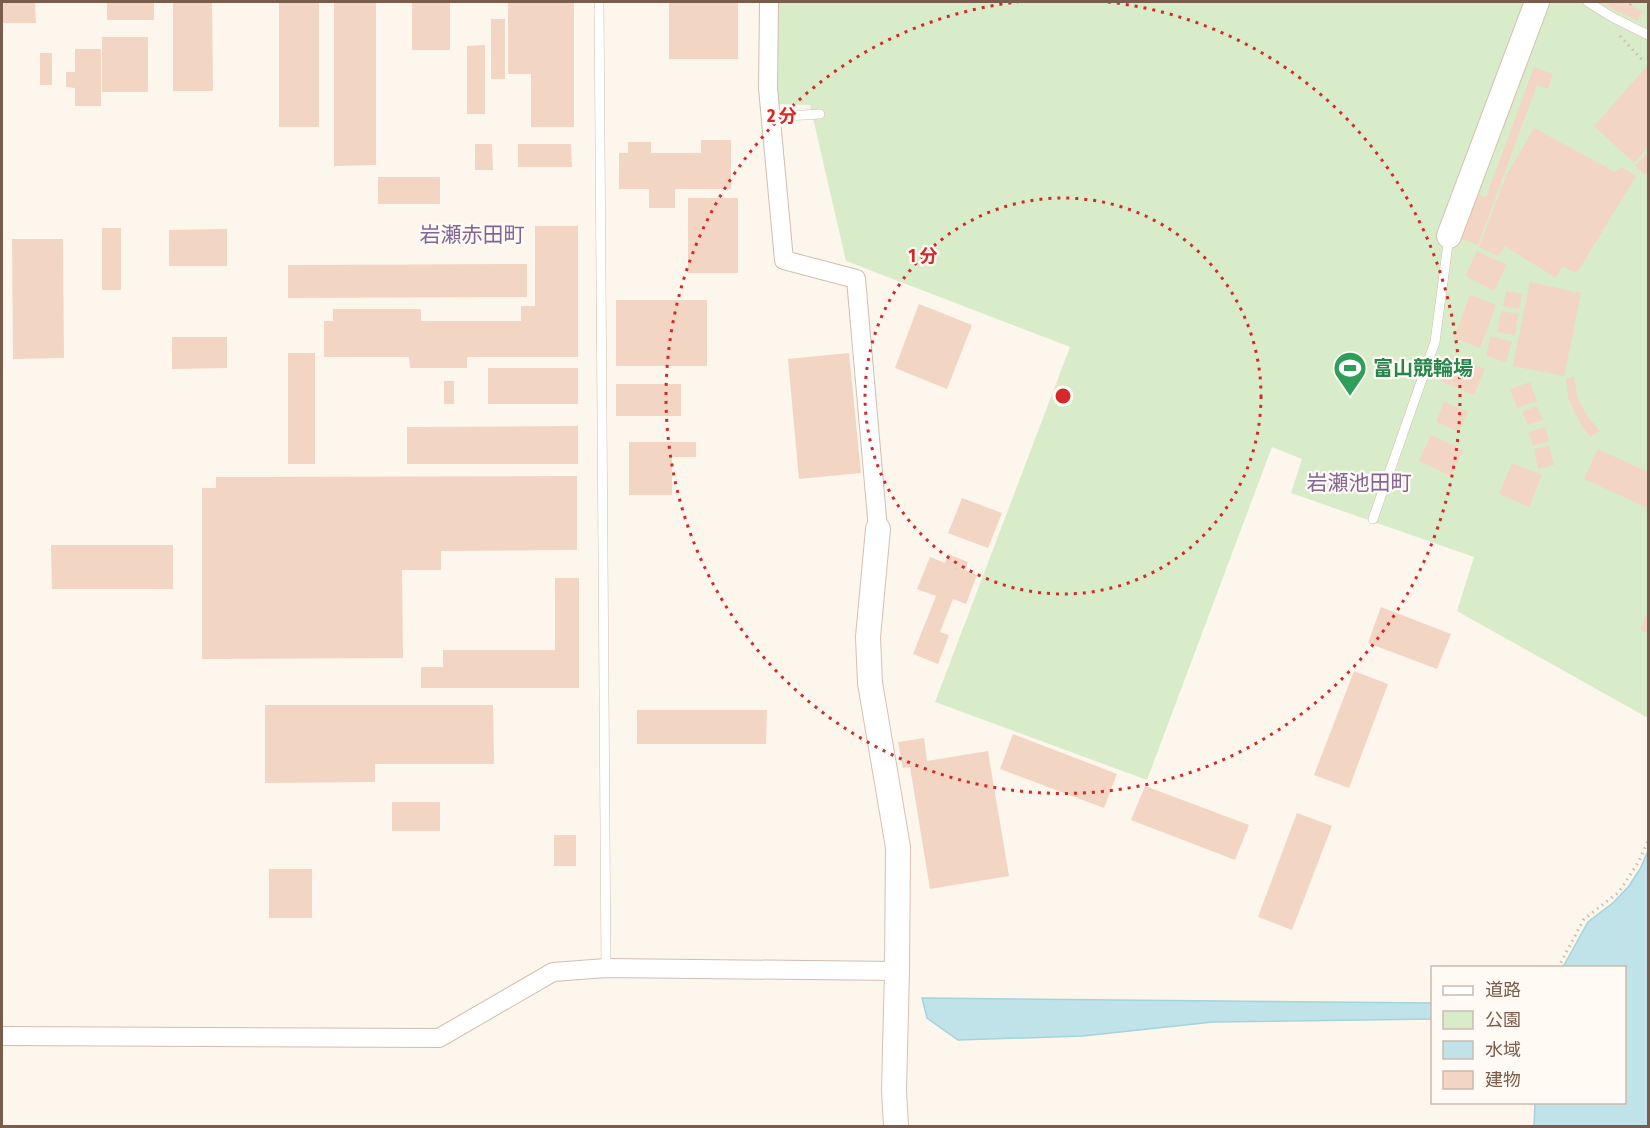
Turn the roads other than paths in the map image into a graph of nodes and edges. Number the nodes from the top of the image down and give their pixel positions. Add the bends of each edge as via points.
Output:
1 (599, 2) edge
2 (769, 2) edge
3 (1537, 2) edge
4 (1588, 2) edge
5 (1648, 35) edge
6 (820, 114) dead end
7 (770, 117) junction
8 (1449, 236) joint
9 (1373, 519) dead end
10 (878, 529) joint
11 (606, 968) junction
12 (897, 971) junction
13 (2, 1036) edge
14 (896, 1126) edge

1 - 11 lane
2 - 7 street
3 - 8 street
4 - 5 lane
6 - 7 lane
7 - 10 street via 784,260 856,279
8 - 9 lane via 1435,342
10 - 12 street via 868,636 870,683 898,847
11 - 12 street
11 - 13 street via 553,972 439,1038
12 - 14 street

